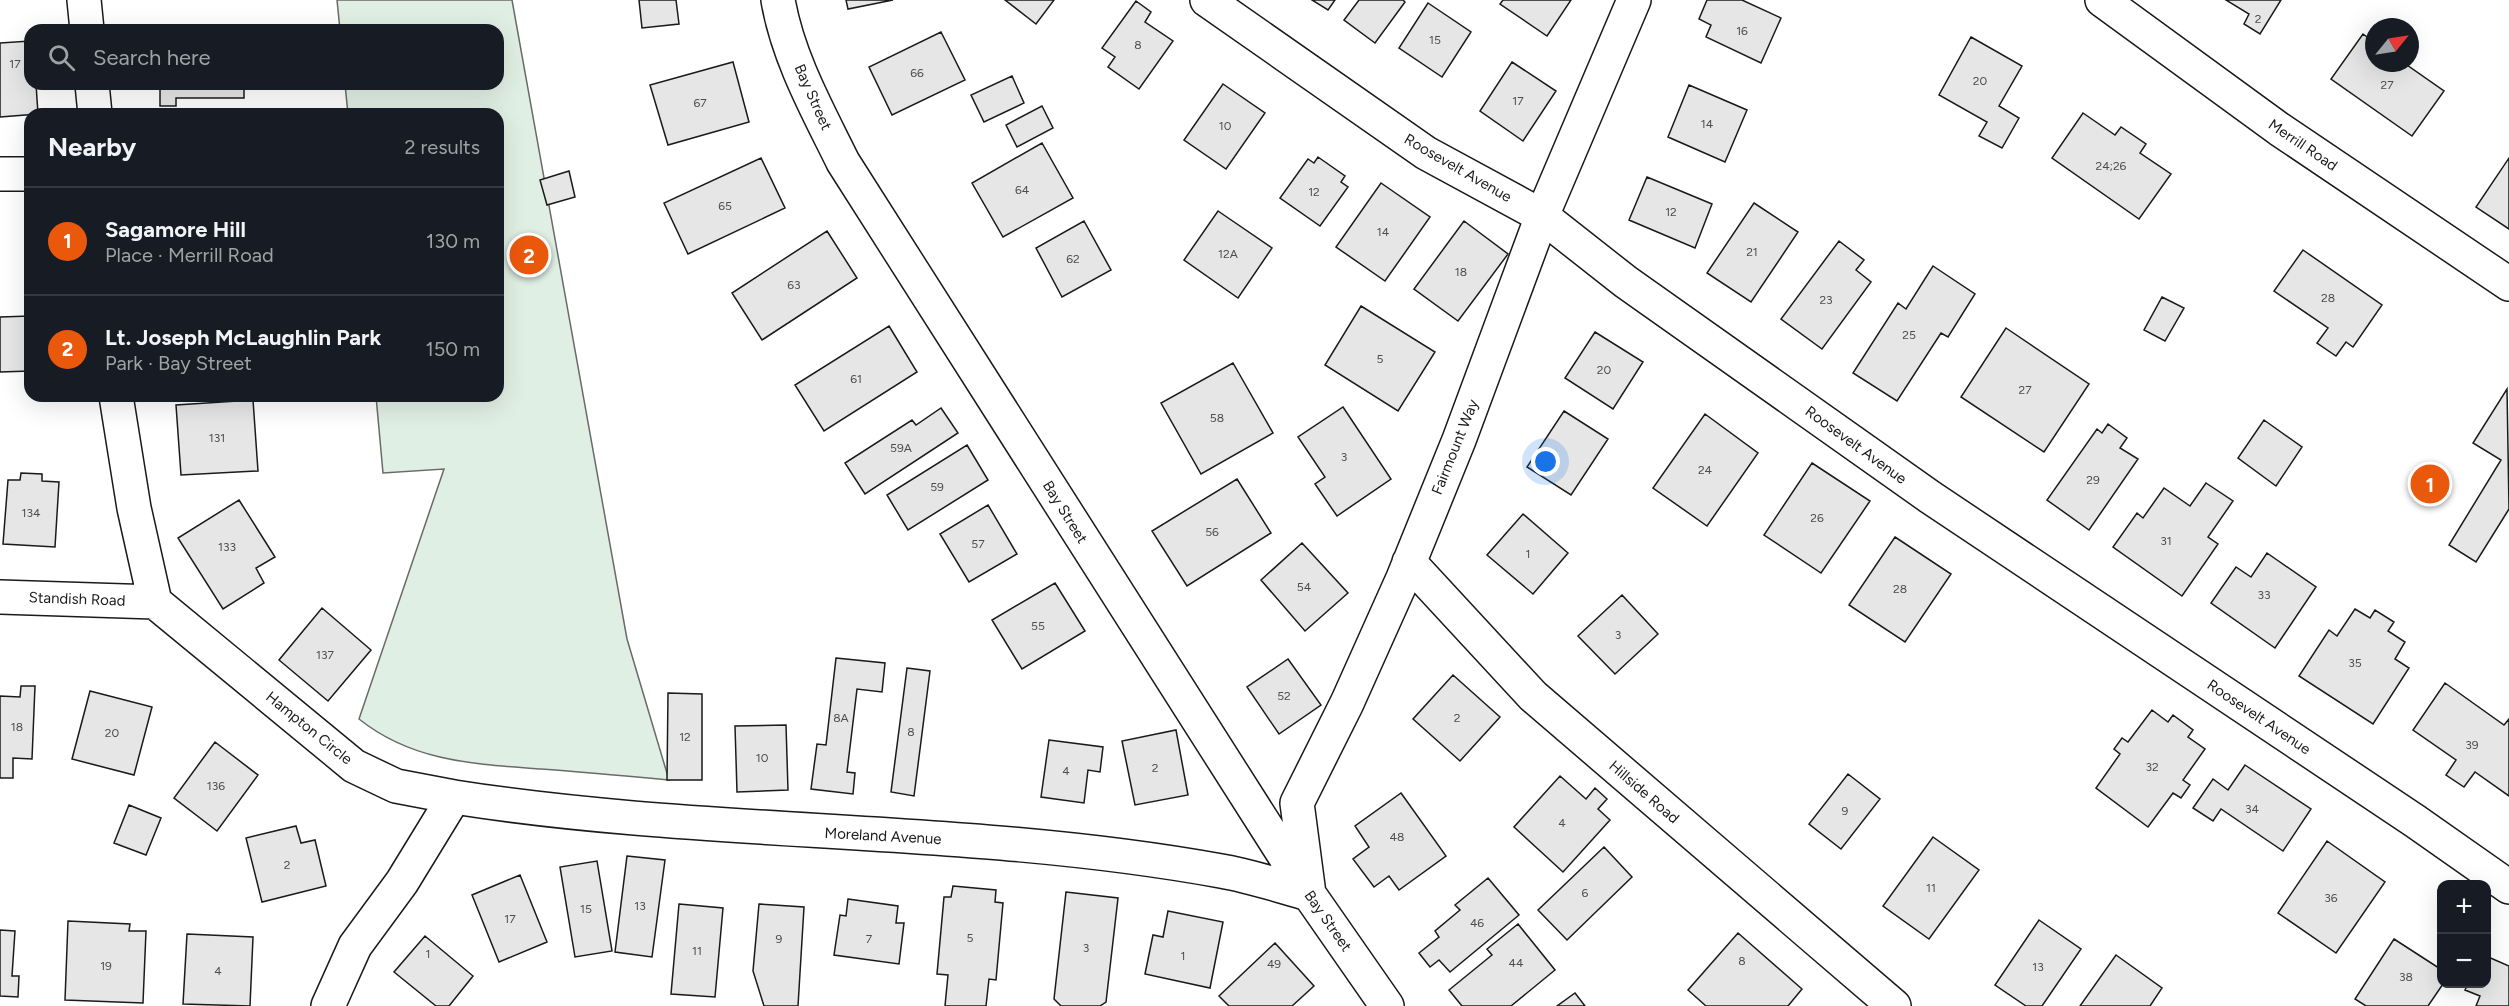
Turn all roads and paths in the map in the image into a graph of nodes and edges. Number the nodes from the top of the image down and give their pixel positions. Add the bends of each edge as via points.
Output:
1 (84, 0) edge
2 (778, 0) edge
3 (1207, 0) edge
4 (1634, 0) edge
5 (2102, 0) edge
6 (86, 24) edge
7 (93, 90) edge
8 (94, 108) edge
9 (0, 174) edge
10 (24, 174) edge
11 (1542, 216) junction
12 (2509, 284) edge
13 (117, 402) edge
14 (1409, 562) junction
15 (0, 597) edge
16 (155, 602) junction
17 (454, 797) junction
18 (2509, 887) edge
19 (1309, 894) junction
20 (328, 1006) edge
21 (1387, 1006) edge
22 (1894, 1006) edge

1 - 6 street
2 - 19 street, Bay Street via 804,82 843,162
3 - 11 street, Roosevelt Avenue via 1426,153
4 - 11 street, Fairmount Way
5 - 12 street, Merrill Road via 2279,129
7 - 8 street
9 - 10 street
11 - 14 street, Fairmount Way
11 - 18 street, Roosevelt Avenue via 1626,282 1930,497
13 - 16 street via 134,508
14 - 19 street, Fairmount Way via 1347,703 1297,803
14 - 22 street, Hillside Road via 1533,696
15 - 16 street, Standish Road
16 - 17 street, Hampton Circle via 354,766 396,786
17 - 19 street, Moreland Avenue via 509,806 708,824 1032,845 1223,871
17 - 20 street via 402,882 355,946
19 - 21 street, Bay Street

